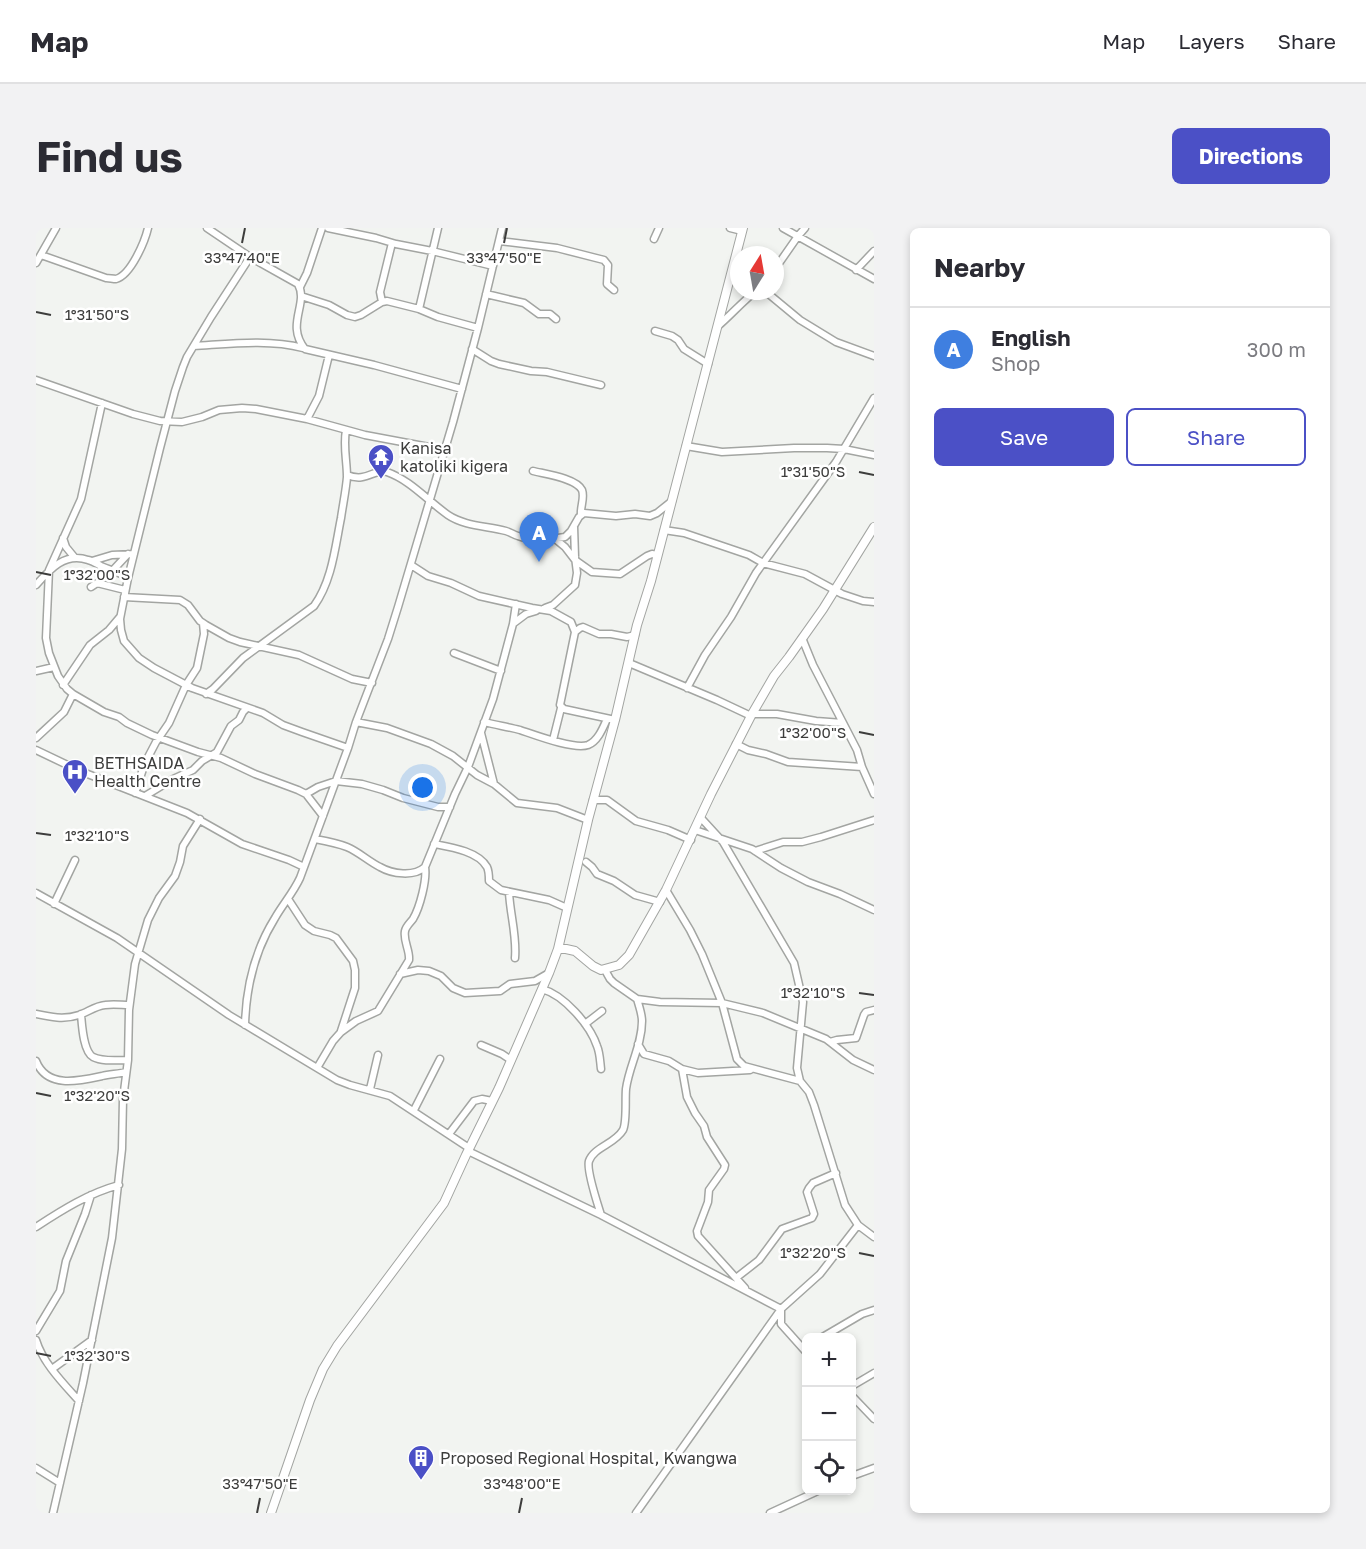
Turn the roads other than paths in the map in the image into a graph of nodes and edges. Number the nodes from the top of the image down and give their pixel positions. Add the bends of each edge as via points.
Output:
1 (56, 228) edge
2 (148, 228) edge
3 (209, 228) edge
4 (322, 228) edge
5 (327, 228) edge
6 (438, 228) edge
7 (502, 228) edge
8 (659, 228) edge
9 (730, 228) edge
10 (783, 228) edge
11 (805, 228) edge
12 (742, 230) edge
13 (798, 236) junction
14 (654, 239) dead end
15 (499, 241) junction
16 (392, 243) junction
17 (740, 246) edge
18 (432, 251) junction
19 (874, 251) edge
20 (39, 254) edge
21 (784, 256) edge
22 (250, 257) junction
23 (36, 263) edge
24 (493, 266) junction
25 (856, 270) junction
26 (874, 279) edge
27 (300, 287) junction
28 (614, 290) dead end
29 (730, 291) edge
30 (486, 294) junction
31 (301, 296) junction
32 (746, 300) edge
33 (777, 300) edge
34 (382, 302) junction
35 (419, 309) junction
36 (556, 319) dead end
37 (718, 327) junction
38 (478, 328) junction
39 (655, 331) dead end
40 (194, 346) junction
41 (304, 349) junction
42 (472, 349) junction
43 (329, 355) junction
44 (874, 356) edge
45 (708, 364) junction
46 (36, 380) edge
47 (601, 385) dead end
48 (462, 389) junction
49 (874, 398) edge
50 (102, 403) junction
51 (307, 418) junction
52 (166, 422) junction
53 (346, 430) junction
54 (686, 446) junction
55 (844, 449) junction
56 (445, 450) junction
57 (874, 454) edge
58 (533, 471) dead end
59 (346, 475) junction
60 (430, 501) junction
61 (672, 501) junction
62 (581, 514) junction
63 (574, 525) junction
64 (874, 527) edge
65 (664, 530) junction
66 (63, 537) junction
67 (554, 538) junction
68 (131, 554) junction
69 (657, 555) junction
70 (75, 558) junction
71 (575, 560) junction
72 (92, 561) junction
73 (763, 563) junction
74 (411, 565) junction
75 (49, 570) junction
76 (113, 570) junction
77 (128, 578) junction
78 (36, 585) edge
79 (91, 587) dead end
80 (835, 589) junction
81 (125, 593) junction
82 (874, 602) edge
83 (516, 604) junction
84 (540, 608) junction
85 (120, 616) junction
86 (203, 623) junction
87 (513, 624) junction
88 (575, 632) junction
89 (635, 635) junction
90 (802, 638) junction
91 (261, 646) junction
92 (454, 653) dead end
93 (629, 663) junction
94 (54, 667) junction
95 (36, 671) edge
96 (501, 671) junction
97 (372, 683) junction
98 (186, 684) junction
99 (63, 685) junction
100 (687, 688) junction
101 (73, 694) junction
102 (206, 694) junction
103 (247, 708) junction
104 (561, 708) junction
105 (752, 715) junction
106 (611, 719) junction
107 (356, 722) junction
108 (484, 722) junction
109 (843, 723) junction
110 (480, 731) junction
111 (36, 738) edge
112 (159, 738) junction
113 (553, 740) junction
114 (736, 744) junction
115 (348, 748) junction
116 (36, 750) edge
117 (213, 755) junction
118 (862, 767) junction
119 (468, 768) junction
120 (336, 781) junction
121 (494, 784) junction
122 (135, 793) junction
123 (306, 794) junction
124 (874, 794) edge
125 (145, 796) junction
126 (593, 800) junction
127 (450, 807) junction
128 (323, 816) junction
129 (701, 818) junction
130 (200, 819) junction
131 (588, 820) junction
132 (874, 820) edge
133 (695, 830) junction
134 (720, 838) junction
135 (315, 839) junction
136 (691, 840) junction
137 (434, 844) junction
138 (755, 851) junction
139 (75, 860) dead end
140 (586, 862) dead end
141 (304, 867) junction
142 (425, 867) junction
143 (666, 890) junction
144 (509, 892) junction
145 (36, 893) edge
146 (288, 899) junction
147 (660, 902) junction
148 (54, 904) junction
149 (567, 908) junction
150 (874, 910) edge
151 (558, 949) junction
152 (138, 953) junction
153 (514, 958) dead end
154 (605, 970) junction
155 (549, 973) junction
156 (400, 974) junction
157 (542, 989) junction
158 (637, 999) junction
159 (722, 1003) junction
160 (129, 1005) junction
161 (874, 1010) edge
162 (603, 1011) dead end
163 (36, 1014) edge
164 (81, 1014) junction
165 (245, 1024) junction
166 (585, 1024) junction
167 (800, 1028) junction
168 (341, 1032) junction
169 (830, 1042) junction
170 (638, 1043) junction
171 (481, 1045) dead end
172 (636, 1052) junction
173 (643, 1053) junction
174 (378, 1055) dead end
175 (735, 1056) junction
176 (440, 1059) dead end
177 (128, 1060) junction
178 (511, 1060) junction
179 (36, 1061) edge
180 (318, 1068) junction
181 (601, 1069) dead end
182 (682, 1069) junction
183 (755, 1069) junction
184 (874, 1070) edge
185 (728, 1071) junction
186 (126, 1072) junction
187 (800, 1081) junction
188 (370, 1089) junction
189 (492, 1101) junction
190 (414, 1110) junction
191 (449, 1134) junction
192 (469, 1149) junction
193 (836, 1173) junction
194 (119, 1185) junction
195 (91, 1195) junction
196 (602, 1215) junction
197 (858, 1226) junction
198 (36, 1227) edge
199 (874, 1238) edge
200 (736, 1278) junction
201 (747, 1290) junction
202 (781, 1309) junction
203 (874, 1310) edge
204 (36, 1331) edge
205 (830, 1333) edge
206 (36, 1340) edge
207 (92, 1340) junction
208 (802, 1346) edge
209 (44, 1357) junction
210 (36, 1363) edge
211 (52, 1369) junction
212 (874, 1373) edge
213 (856, 1384) edge
214 (856, 1400) edge
215 (79, 1401) junction
216 (874, 1419) edge
217 (36, 1468) edge
218 (874, 1468) edge
219 (856, 1475) edge
220 (60, 1483) junction
221 (811, 1495) edge
222 (53, 1513) edge
223 (271, 1513) edge
224 (636, 1513) edge
225 (770, 1513) edge

1 - 20 street
2 - 20 street via 140,252 119,278 106,278
3 - 22 street
4 - 27 street
5 - 16 street
6 - 18 street
7 - 15 street
8 - 14 street
9 - 12 street
10 - 13 street
11 - 13 street
12 - 17 street
13 - 21 street
13 - 25 street
15 - 24 street
15 - 28 street via 557,248 604,260 608,265 607,284
16 - 18 street
16 - 34 street
18 - 24 street
18 - 35 street
19 - 25 street
20 - 23 street
22 - 27 street
22 - 40 street
24 - 30 street
25 - 26 street
27 - 31 street
29 - 37 street
30 - 36 street via 524,303 539,314 550,314
30 - 38 street
31 - 34 street via 352,317
31 - 41 street via 296,327
32 - 37 street
33 - 44 street via 836,342
34 - 35 street
35 - 38 street
37 - 45 street
38 - 42 street
39 - 45 street via 672,336
40 - 41 street via 256,343
40 - 52 street via 183,367
41 - 43 street
42 - 47 street via 499,364
42 - 48 street
43 - 48 street
43 - 51 street via 319,396
45 - 54 street
46 - 50 street
48 - 56 street
49 - 55 street
50 - 52 street
50 - 66 street via 81,499
51 - 52 street via 242,408
51 - 53 street
52 - 68 street
53 - 56 street
53 - 59 street
54 - 55 street via 722,452
54 - 61 street
55 - 57 street
55 - 73 street
56 - 60 street
58 - 62 street via 578,486 582,493
59 - 60 street via 361,478 385,472
59 - 91 street via 324,590 314,606
60 - 67 street via 453,518 466,522 521,537
60 - 74 street
61 - 62 street via 650,516
61 - 65 street
62 - 63 street
63 - 67 street via 567,536
63 - 71 street
64 - 80 street
65 - 69 street
65 - 73 street via 684,533
66 - 70 street
66 - 75 street
67 - 71 street
68 - 72 street
68 - 76 street
68 - 77 street
69 - 71 street via 651,554 618,574 591,572
69 - 89 street
70 - 72 street
70 - 75 street
71 - 84 street via 573,587 553,605
72 - 76 street
73 - 80 street via 805,574
73 - 100 street
74 - 83 street via 479,596
74 - 97 street
75 - 78 street
75 - 94 street via 45,633
76 - 77 street
77 - 81 street
79 - 81 street via 97,584
80 - 82 street
80 - 90 street
81 - 85 street
81 - 86 street via 180,600
83 - 84 street
83 - 87 street
84 - 87 street
84 - 88 street via 571,622
85 - 98 street via 122,636 129,647 147,664
85 - 99 street via 90,645
86 - 91 street via 234,640
86 - 98 street via 197,668
87 - 96 street
88 - 89 street via 583,627 599,634
88 - 104 street
89 - 93 street
90 - 105 street
90 - 109 street
91 - 97 street via 299,655 352,679
91 - 102 street via 239,661
92 - 96 street
93 - 100 street
93 - 106 street
94 - 95 street
94 - 99 street
96 - 108 street
97 - 107 street
98 - 102 street
98 - 112 street
99 - 101 street
100 - 105 street
101 - 111 street via 64,712
101 - 112 street
102 - 103 street
103 - 115 street
103 - 117 street
104 - 106 street
104 - 113 street
105 - 109 street via 777,714
105 - 114 street
106 - 113 street via 589,744 574,746
106 - 126 street
107 - 115 street
107 - 119 street via 431,744
108 - 110 street
108 - 113 street
109 - 118 street
110 - 119 street
110 - 121 street
112 - 117 street
112 - 122 street
114 - 118 street via 788,762
114 - 129 street
115 - 120 street
116 - 122 street
117 - 123 street
117 - 125 street
118 - 124 street
119 - 121 street
119 - 127 street
120 - 123 street
120 - 127 street
120 - 128 street
121 - 131 street via 517,803 557,808
122 - 125 street
123 - 128 street
125 - 130 street
126 - 131 street
126 - 136 street via 608,800 636,821
127 - 137 street
128 - 135 street
129 - 133 street
129 - 134 street
130 - 141 street via 242,844
130 - 152 street via 183,846 175,876 148,920
131 - 149 street
132 - 138 street via 812,840 783,842
133 - 134 street
133 - 136 street
134 - 138 street
134 - 167 street via 794,963 803,998
135 - 141 street
135 - 142 street via 347,847 388,870 409,873
136 - 143 street
137 - 142 street
137 - 144 street via 479,858 488,868 490,882
138 - 150 street via 808,882
139 - 148 street
140 - 147 street via 597,874 635,895
141 - 146 street
142 - 156 street via 425,882 405,930 410,957
143 - 147 street
143 - 159 street via 690,930
144 - 149 street
144 - 153 street
145 - 148 street
146 - 165 street via 274,918 255,963
146 - 168 street via 305,925 336,938 353,961 355,988
147 - 154 street via 629,955 619,965
148 - 152 street
149 - 151 street
151 - 154 street via 575,951 593,966
151 - 155 street
152 - 160 street
152 - 165 street
154 - 158 street via 614,983
155 - 156 street via 535,981 510,984 500,991 465,993 429,971
155 - 157 street
156 - 168 street via 378,1011
157 - 166 street via 556,995
157 - 178 street
158 - 159 street
158 - 170 street via 642,1015
159 - 167 street
159 - 175 street
160 - 164 street via 104,1005
160 - 177 street
161 - 169 street via 864,1015 856,1038
162 - 166 street
163 - 164 street via 58,1018
164 - 177 street via 86,1048 93,1057
165 - 180 street
166 - 181 street via 597,1045
167 - 169 street
167 - 187 street
168 - 180 street
169 - 184 street
170 - 172 street
170 - 173 street
171 - 178 street
172 - 173 street
172 - 196 street via 627,1088 624,1128 589,1160
173 - 182 street
174 - 188 street
175 - 183 street via 744,1066
175 - 185 street
176 - 190 street
177 - 186 street
178 - 189 street
179 - 186 street via 43,1073 61,1081
180 - 188 street via 344,1083
182 - 185 street via 702,1074
182 - 200 street via 687,1097 725,1165 709,1190 696,1231
183 - 185 street
183 - 187 street
186 - 194 street
187 - 193 street via 809,1092
188 - 190 street
189 - 191 street via 474,1101
189 - 192 street
190 - 191 street
191 - 192 street
192 - 196 street
192 - 223 street via 444,1203 322,1369
193 - 197 street via 845,1206
193 - 200 street via 809,1188 812,1218 782,1229 759,1260
194 - 195 street
194 - 207 street
195 - 198 street
195 - 204 street via 66,1261 60,1291
196 - 201 street
197 - 199 street
197 - 202 street via 820,1274
200 - 201 street
201 - 202 street
202 - 208 street via 781,1324
202 - 224 street
203 - 205 street
206 - 209 street
207 - 211 street
207 - 215 street
209 - 210 street
209 - 211 street
211 - 215 street
212 - 213 street
214 - 216 street
215 - 220 street
217 - 220 street
218 - 219 street
220 - 222 street
221 - 225 street

